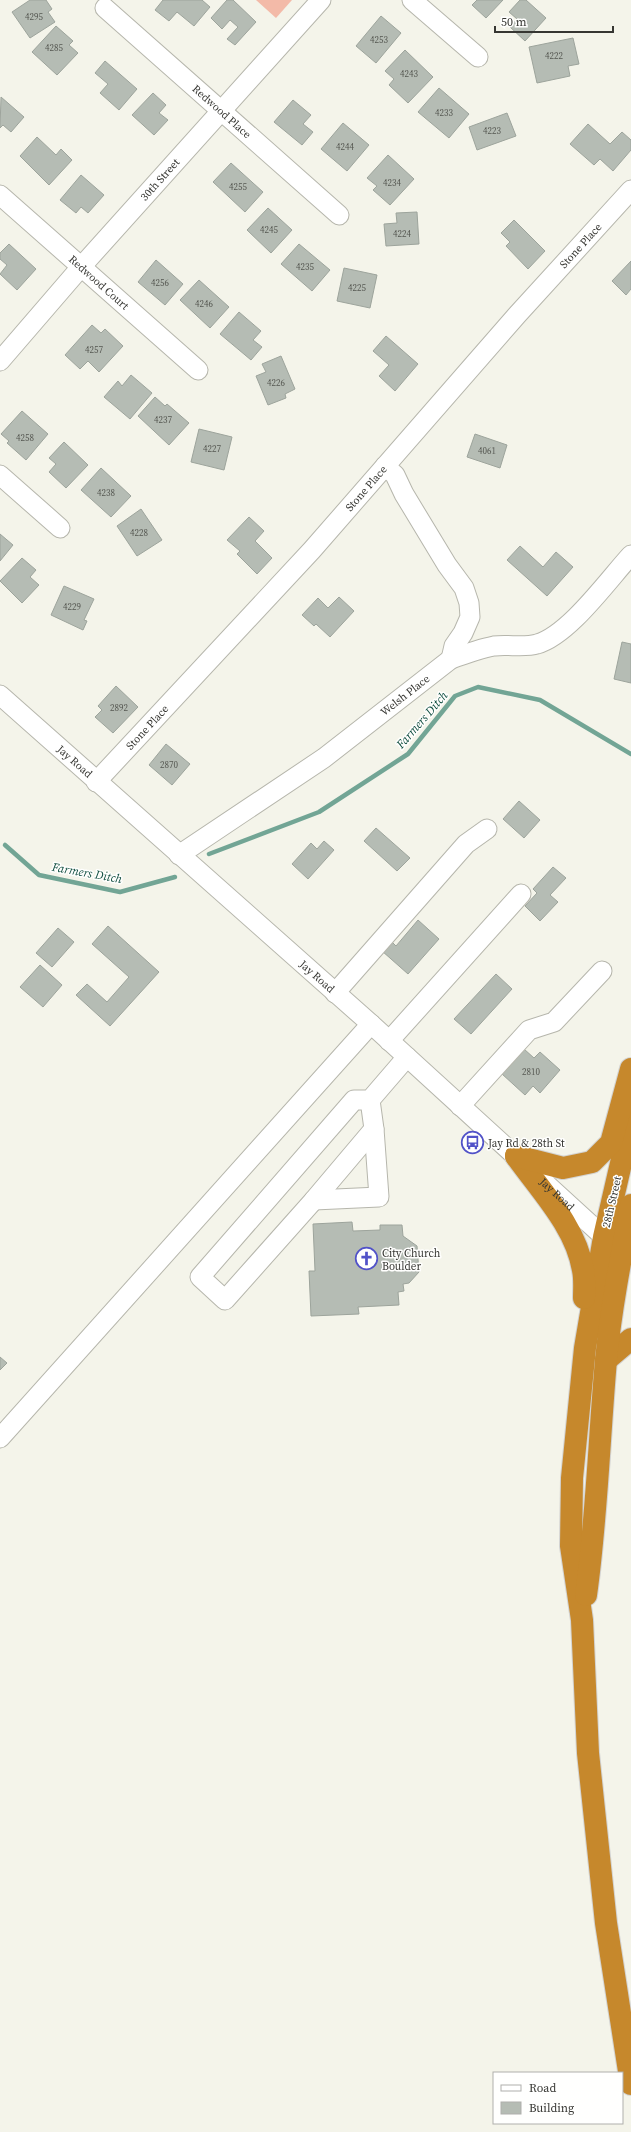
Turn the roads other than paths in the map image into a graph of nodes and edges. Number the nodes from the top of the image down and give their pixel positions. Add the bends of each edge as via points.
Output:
1 (322, 0) edge
2 (412, 0) edge
3 (105, 8) dead end
4 (478, 57) dead end
5 (222, 111) junction
6 (631, 190) edge
7 (0, 195) edge
8 (339, 216) dead end
9 (81, 267) junction
10 (0, 361) edge
11 (198, 370) dead end
12 (385, 466) junction
13 (0, 475) edge
14 (60, 528) dead end
15 (631, 555) edge
16 (451, 659) junction
17 (0, 695) edge
18 (96, 782) junction
19 (487, 828) dead end
20 (179, 855) junction
21 (521, 894) dead end
22 (602, 971) dead end
23 (335, 993) junction
24 (371, 1024) junction
25 (389, 1041) junction
26 (407, 1057) junction
27 (631, 1069) edge
28 (370, 1100) junction
29 (460, 1106) junction
30 (631, 1120) edge
31 (374, 1129) junction
32 (516, 1156) junction
33 (314, 1200) junction
34 (631, 1207) edge
35 (604, 1237) junction
36 (626, 1257) edge
37 (631, 1339) edge
38 (585, 1348) junction
39 (606, 1360) junction
40 (0, 1438) edge
41 (582, 1620) junction
42 (631, 2084) edge

1 - 5 street, 30th Street
2 - 4 street
3 - 5 street, Redwood Place
5 - 8 street, Redwood Place
5 - 9 street, 30th Street
6 - 12 street, Stone Place
7 - 9 street, Redwood Court
9 - 10 street, 30th Street
9 - 11 street, Redwood Court
12 - 16 street via 395,475 447,565 464,588 470,617 454,646
12 - 18 street, Stone Place via 312,550
13 - 14 street
15 - 16 street, Welsh Place via 568,626 552,638 536,645 495,646
16 - 20 street, Welsh Place via 324,758
17 - 18 street, Jay Road
18 - 20 street, Jay Road
19 - 23 street via 466,844
20 - 23 street, Jay Road
21 - 25 street
22 - 29 street via 554,1022 529,1030
23 - 24 street, Jay Road
24 - 25 street, Jay Road
24 - 40 street
25 - 26 street, Jay Road
26 - 28 street
26 - 29 street, Jay Road
27 - 32 highway via 611,1143 592,1162 563,1168
28 - 31 street
28 - 33 street via 354,1100 200,1278 225,1300
29 - 32 street, Jay Road
30 - 35 highway, 28th Street
31 - 33 street
31 - 33 street via 379,1197
32 - 35 street, Jay Road
32 - 38 highway via 564,1222 577,1248 584,1271
34 - 36 highway, 28th Street
35 - 36 street, Jay Road
35 - 38 highway, 28th Street
36 - 39 highway, 28th Street
37 - 39 highway
38 - 41 highway via 572,1471 571,1546
39 - 41 highway, 28th Street via 593,1544
41 - 42 highway via 590,1779 606,1924

